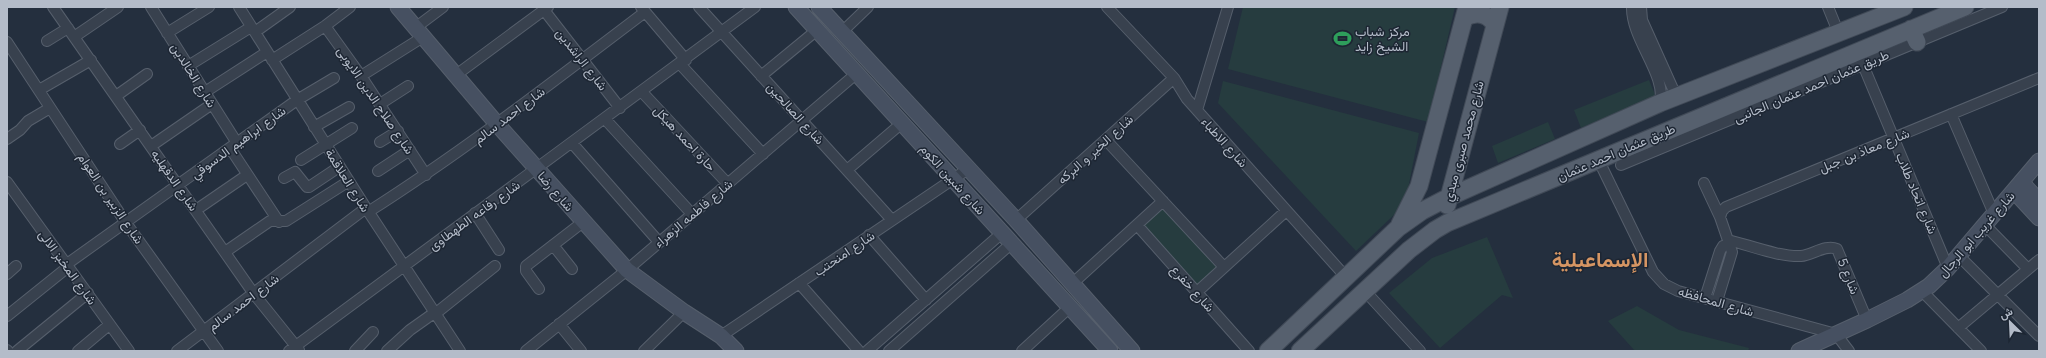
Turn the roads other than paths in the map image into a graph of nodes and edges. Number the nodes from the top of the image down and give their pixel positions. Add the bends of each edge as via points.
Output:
1 (53, 7) edge
2 (118, 7) edge
3 (151, 7) edge
4 (209, 7) edge
5 (239, 7) edge
6 (290, 7) edge
7 (350, 7) edge
8 (398, 7) edge
9 (443, 7) edge
10 (699, 7) edge
11 (755, 7) edge
12 (796, 7) edge
13 (819, 7) edge
14 (868, 7) edge
15 (1108, 7) edge
16 (1228, 7) edge
17 (1500, 7) edge
18 (1632, 7) edge
19 (1640, 7) edge
20 (1828, 7) edge
21 (1904, 7) edge
22 (1965, 7) edge
23 (2002, 7) edge
24 (546, 8) edge
25 (643, 10) edge
26 (1466, 12) edge
27 (1495, 25) junction
28 (325, 26) junction
29 (68, 28) junction
30 (253, 30) junction
31 (817, 30) junction
32 (419, 32) junction
33 (722, 32) junction
34 (842, 32) junction
35 (167, 33) junction
36 (1839, 34) junction
37 (1914, 35) junction
38 (74, 37) junction
39 (47, 41) dead end
40 (7, 42) edge
41 (270, 56) junction
42 (1861, 58) junction
43 (91, 60) junction
44 (582, 60) junction
45 (683, 62) junction
46 (188, 66) junction
47 (857, 73) junction
48 (147, 74) dead end
49 (361, 76) junction
50 (456, 76) junction
51 (761, 76) junction
52 (334, 78) dead end
53 (1174, 78) junction
54 (2039, 78) edge
55 (1714, 81) junction
56 (408, 86) dead end
57 (39, 90) junction
58 (205, 92) junction
59 (642, 92) junction
60 (116, 96) junction
61 (1670, 99) junction
62 (297, 100) junction
63 (212, 104) junction
64 (380, 104) junction
65 (1725, 106) junction
66 (349, 107) dead end
67 (50, 108) junction
68 (620, 108) junction
69 (1197, 110) junction
70 (1951, 114) junction
71 (605, 119) junction
72 (802, 120) junction
73 (902, 123) junction
74 (497, 124) junction
75 (1680, 125) junction
76 (314, 127) junction
77 (352, 128) dead end
78 (140, 130) junction
79 (398, 131) junction
80 (1894, 138) junction
81 (7, 139) edge
82 (1106, 140) junction
83 (380, 142) dead end
84 (572, 143) junction
85 (120, 144) dead end
86 (325, 144) junction
87 (233, 145) junction
88 (151, 146) junction
89 (410, 150) junction
90 (763, 154) junction
91 (1598, 159) junction
92 (301, 160) dead end
93 (2039, 161) edge
94 (1620, 165) dead end
95 (339, 167) junction
96 (536, 169) junction
97 (968, 169) junction
98 (847, 170) junction
99 (378, 171) dead end
100 (248, 175) junction
101 (426, 175) junction
102 (284, 178) dead end
103 (953, 179) junction
104 (349, 181) junction
105 (1704, 183) dead end
106 (728, 184) junction
107 (8, 185) edge
108 (179, 185) junction
109 (2018, 186) junction
110 (1449, 196) junction
111 (1163, 201) junction
112 (2039, 201) edge
113 (196, 210) junction
114 (367, 210) junction
115 (1286, 211) junction
116 (475, 213) junction
117 (692, 214) junction
118 (1720, 217) junction
119 (2039, 218) edge
120 (892, 220) junction
121 (1016, 220) junction
122 (1990, 220) junction
123 (279, 222) junction
124 (583, 222) junction
125 (126, 223) junction
126 (1137, 225) junction
127 (1398, 228) junction
128 (869, 236) junction
129 (1007, 238) junction
130 (659, 242) junction
131 (1728, 242) junction
132 (553, 245) junction
133 (499, 250) dead end
134 (225, 252) junction
135 (1959, 256) junction
136 (1399, 259) junction
137 (2039, 260) edge
138 (67, 265) junction
139 (16, 266) dead end
140 (403, 266) junction
141 (495, 266) dead end
142 (1224, 266) junction
143 (1948, 268) junction
144 (572, 269) dead end
145 (2028, 269) junction
146 (627, 270) junction
147 (7, 274) edge
148 (1345, 276) junction
149 (799, 283) junction
150 (1073, 284) junction
151 (540, 289) dead end
152 (1922, 290) junction
153 (1365, 291) junction
154 (1197, 292) junction
155 (88, 293) junction
156 (254, 294) junction
157 (1998, 295) junction
158 (1705, 298) junction
159 (926, 300) junction
160 (1717, 301) junction
161 (1070, 307) junction
162 (1312, 307) junction
163 (684, 312) junction
164 (435, 314) junction
165 (7, 316) edge
166 (1867, 320) junction
167 (559, 324) junction
168 (109, 325) junction
169 (1328, 325) junction
170 (1958, 328) junction
171 (204, 331) junction
172 (373, 332) dead end
173 (1836, 334) junction
174 (721, 336) junction
175 (2039, 336) edge
176 (295, 349) edge
177 (1976, 349) edge
178 (17, 351) edge
179 (78, 351) edge
180 (129, 351) edge
181 (177, 351) edge
182 (218, 351) edge
183 (355, 351) edge
184 (387, 351) edge
185 (460, 351) edge
186 (526, 351) edge
187 (581, 351) edge
188 (644, 351) edge
189 (736, 351) edge
190 (859, 351) edge
191 (867, 351) edge
192 (889, 351) edge
193 (1022, 351) edge
194 (1110, 351) edge
195 (1132, 351) edge
196 (1249, 351) edge
197 (1268, 351) edge
198 (1300, 351) edge
199 (1420, 351) edge
200 (1799, 351) edge
201 (1849, 351) edge

1 - 29 street, شارع الدقهليه
2 - 38 street
3 - 35 street, شارع الخالدين
4 - 35 street
5 - 30 street, شارع العلاقمة
6 - 30 street
7 - 28 street
8 - 32 street, شارع رضا
9 - 32 street
10 - 33 street, شارع الصالحين
11 - 33 street, شارع رفاعه الطهطاوى
12 - 31 street, شارع شبين الكوم
13 - 34 street, شارع شبين الكوم
14 - 34 street
15 - 53 street, شارع الاطباء
16 - 69 street
17 - 27 main road, شارع محمد صبرى مبدي
18 - 61 street via 1634,24 1661,90
19 - 61 street via 1642,20 1671,84
20 - 36 street
21 - 36 main road, طريق عثمان احمد عثمان
22 - 37 main road, طريق عثمان احمد عثمان
23 - 37 street
24 - 44 street, شارع الراشدين
24 - 50 street
25 - 44 street, شارع احمد سالم
25 - 45 street
26 - 27 main road via 1488,17
26 - 127 main road via 1419,186
27 - 110 main road, شارع محمد صبرى مبدي
28 - 41 street
28 - 49 street, شارع صلاح الدين الايوبى
29 - 38 street, شارع الدقهليه
29 - 39 street
30 - 41 street, شارع العلاقمة
30 - 46 street
31 - 47 street, شارع شبين الكوم
31 - 51 street
32 - 49 street
32 - 50 street, شارع رضا
33 - 45 street, شارع رفاعه الطهطاوى
33 - 51 street, شارع الصالحين
34 - 97 street, شارع شبين الكوم
35 - 46 street, شارع الخالدين
36 - 55 main road, طريق عثمان احمد عثمان
37 - 42 main road, طريق عثمان احمد عثمان
38 - 43 street, شارع الدقهليه
40 - 57 street, شارع الزبير بن العوام
41 - 58 street
41 - 62 street, شارع العلاقمة
42 - 65 main road, طريق عثمان احمد عثمان
42 - 80 street, شارع اتحاد طلاب
42 - 94 street, طريق عثمان احمد عثمان الجانبى
43 - 57 street
43 - 60 street, شارع الدقهليه
44 - 68 street, شارع الراشدين
44 - 74 street, شارع احمد سالم
45 - 59 street, شارع رفاعه الطهطاوى
45 - 90 street
46 - 58 street, شارع الخالدين
47 - 72 street, شارع فاطمه الزهراء
47 - 73 street, شارع شبين الكوم
48 - 60 street
49 - 64 street, شارع صلاح الدين الايوبى
50 - 74 street, شارع رضا
51 - 72 street, شارع الصالحين
52 - 62 street, شارع ابراهيم الدسوقي
53 - 69 street, شارع الاطباء
53 - 82 street, شارع الخير و البركه
54 - 70 street, شارع معاذ بن جبل
55 - 61 main road, طريق عثمان احمد عثمان
55 - 65 main road via 1712,97 1717,103
56 - 64 street
57 - 67 street, شارع الزبير بن العوام
58 - 63 street, شارع الخالدين
59 - 68 street, شارع رفاعه الطهطاوى
59 - 106 street, حارة احمد هيكل
60 - 78 street, شارع الدقهليه
61 - 75 main road via 1681,108 1683,116
61 - 110 main road, طريق عثمان احمد عثمان
62 - 76 street, شارع العلاقمة
62 - 87 street, شارع ابراهيم الدسوقي
63 - 87 street, شارع الخالدين
63 - 88 street
64 - 79 street, شارع صلاح الدين الايوبى
65 - 75 main road, طريق عثمان احمد عثمان
66 - 76 street
67 - 81 street via 28,121
67 - 125 street, شارع الزبير بن العوام
68 - 71 street, شارع رفاعه الطهطاوى
69 - 115 street, شارع الاطباء
70 - 80 street, شارع معاذ بن جبل
70 - 122 street
71 - 84 street, شارع رفاعه الطهطاوى
71 - 117 street
72 - 90 street, شارع فاطمه الزهراء
72 - 98 street, شارع الصالحين
73 - 98 street
73 - 103 street, شارع شبين الكوم
74 - 96 street, شارع رضا
74 - 101 street, شارع احمد سالم
75 - 91 main road, طريق عثمان احمد عثمان
76 - 86 street, شارع العلاقمة
77 - 86 street
78 - 85 street
78 - 88 street, شارع الدقهليه
79 - 83 street
79 - 89 street, شارع صلاح الدين الايوبى
80 - 118 street, شارع معاذ بن جبل via 1729,206
80 - 143 street, شارع اتحاد طلاب
82 - 111 street
82 - 121 street, شارع الخير و البركه
84 - 96 street, شارع رفاعه الطهطاوى
84 - 130 street
86 - 92 street
86 - 95 street, شارع العلاقمة
87 - 100 street, شارع الخالدين
87 - 108 street, شارع ابراهيم الدسوقي
88 - 108 street, شارع الدقهليه
89 - 99 street
89 - 101 street, شارع صلاح الدين الايوبى
90 - 106 street, شارع فاطمه الزهراء
91 - 136 main road, طريق عثمان احمد عثمان via 1447,223
91 - 158 street, شارع المحافظه via 1653,272 1670,288
93 - 109 street, شارع غريب ابو الرجال
95 - 102 street via 309,187 296,172
95 - 104 street, شارع العلاقمة
96 - 116 street, شارع رفاعه الطهطاوى
96 - 124 street, شارع رضا
97 - 103 street, شارع امنحتب
97 - 121 street, شارع شبين الكوم
98 - 120 street, شارع الصالحين
100 - 113 street
100 - 123 street, شارع الخالدين
101 - 114 street, شارع احمد سالم
103 - 120 street, شارع امنحتب
103 - 129 street, شارع شبين الكوم
104 - 114 street, شارع العلاقمة
104 - 123 street via 286,221
105 - 118 street
106 - 117 street, شارع فاطمه الزهراء
107 - 138 street, شارع المخبز الالى
108 - 113 street, شارع الدقهليه
108 - 125 street, شارع ابراهيم الدسوقي
109 - 112 street
109 - 119 street
109 - 122 street, شارع غريب ابو الرجال
110 - 127 main road, طريق عثمان احمد عثمان
110 - 136 main road, شارع محمد صبرى مبدي via 1440,214 1412,236
111 - 126 street
111 - 142 street
113 - 134 street, شارع الدقهليه
114 - 140 street, شارع العلاقمة
114 - 156 street, شارع احمد سالم
115 - 142 street
115 - 148 street, شارع الاطباء
116 - 133 street
116 - 140 street, شارع رفاعه الطهطاوى
117 - 130 street, شارع فاطمه الزهراء
118 - 131 street
120 - 128 street, شارع امنحتب
121 - 150 street, شارع شبين الكوم
122 - 135 street, شارع غريب ابو الرجال
122 - 145 street
123 - 134 street via 270,221
124 - 132 street
124 - 146 street, شارع رضا
125 - 138 street, شارع ابراهيم الدسوقي
125 - 171 street, شارع الزبير بن العوام
126 - 150 street
126 - 154 street, شارع خفرع
127 - 148 main road, طريق عثمان احمد عثمان
128 - 149 street, شارع امنحتب
128 - 159 street
129 - 159 street
129 - 161 street, شارع شبين الكوم
129 - 192 street
130 - 146 street, شارع فاطمه الزهراء
131 - 158 street via 1720,251
131 - 160 street via 1732,254
131 - 166 street, شارع 5 via 1794,255 1811,254 1831,247 1837,249
132 - 144 street
132 - 151 street via 526,267
134 - 156 street, شارع الدقهليه
135 - 143 street, شارع غريب ابو الرجال
135 - 157 street
136 - 153 main road, طريق عثمان احمد عثمان
137 - 145 street
138 - 155 street, شارع المخبز الالى
138 - 165 street, شارع ابراهيم الدسوقي
139 - 147 street
140 - 164 street, شارع العلاقمة
140 - 176 street, شارع رفاعه الطهطاوى
141 - 164 street
142 - 154 street
143 - 152 street, شارع غريب ابو الرجال
145 - 157 street
146 - 163 street, شارع رضا
146 - 167 street, شارع فاطمه الزهراء
148 - 162 main road, طريق عثمان احمد عثمان
149 - 174 street, شارع امنحتب
149 - 190 street
150 - 195 street, شارع شبين الكوم
152 - 166 street, شارع غريب ابو الرجال
152 - 170 street
153 - 169 main road, طريق عثمان احمد عثمان
153 - 199 street
154 - 196 street, شارع خفرع
155 - 168 street, شارع المخبز الالى
155 - 178 street
156 - 171 street, شارع احمد سالم
156 - 176 street, شارع الدقهليه
157 - 170 street
157 - 175 street
158 - 160 street, شارع المحافظه
159 - 191 street
160 - 173 street, شارع المحافظه
161 - 193 street
161 - 194 street, شارع شبين الكوم
162 - 169 main road via 1318,318
162 - 197 main road, طريق عثمان احمد عثمان
163 - 174 street, شارع رضا
163 - 188 street
164 - 184 street via 410,330
164 - 185 street, شارع العلاقمة
166 - 173 street, شارع غريب ابو الرجال
167 - 186 street, شارع فاطمه الزهراء
167 - 187 street
168 - 179 street
168 - 180 street, شارع المخبز الالى
169 - 198 main road, طريق عثمان احمد عثمان
170 - 177 street
171 - 181 street, شارع احمد سالم
171 - 182 street, شارع الزبير بن العوام
172 - 183 street
173 - 200 street, شارع غريب ابو الرجال
173 - 201 street
174 - 189 street, شارع رضا

